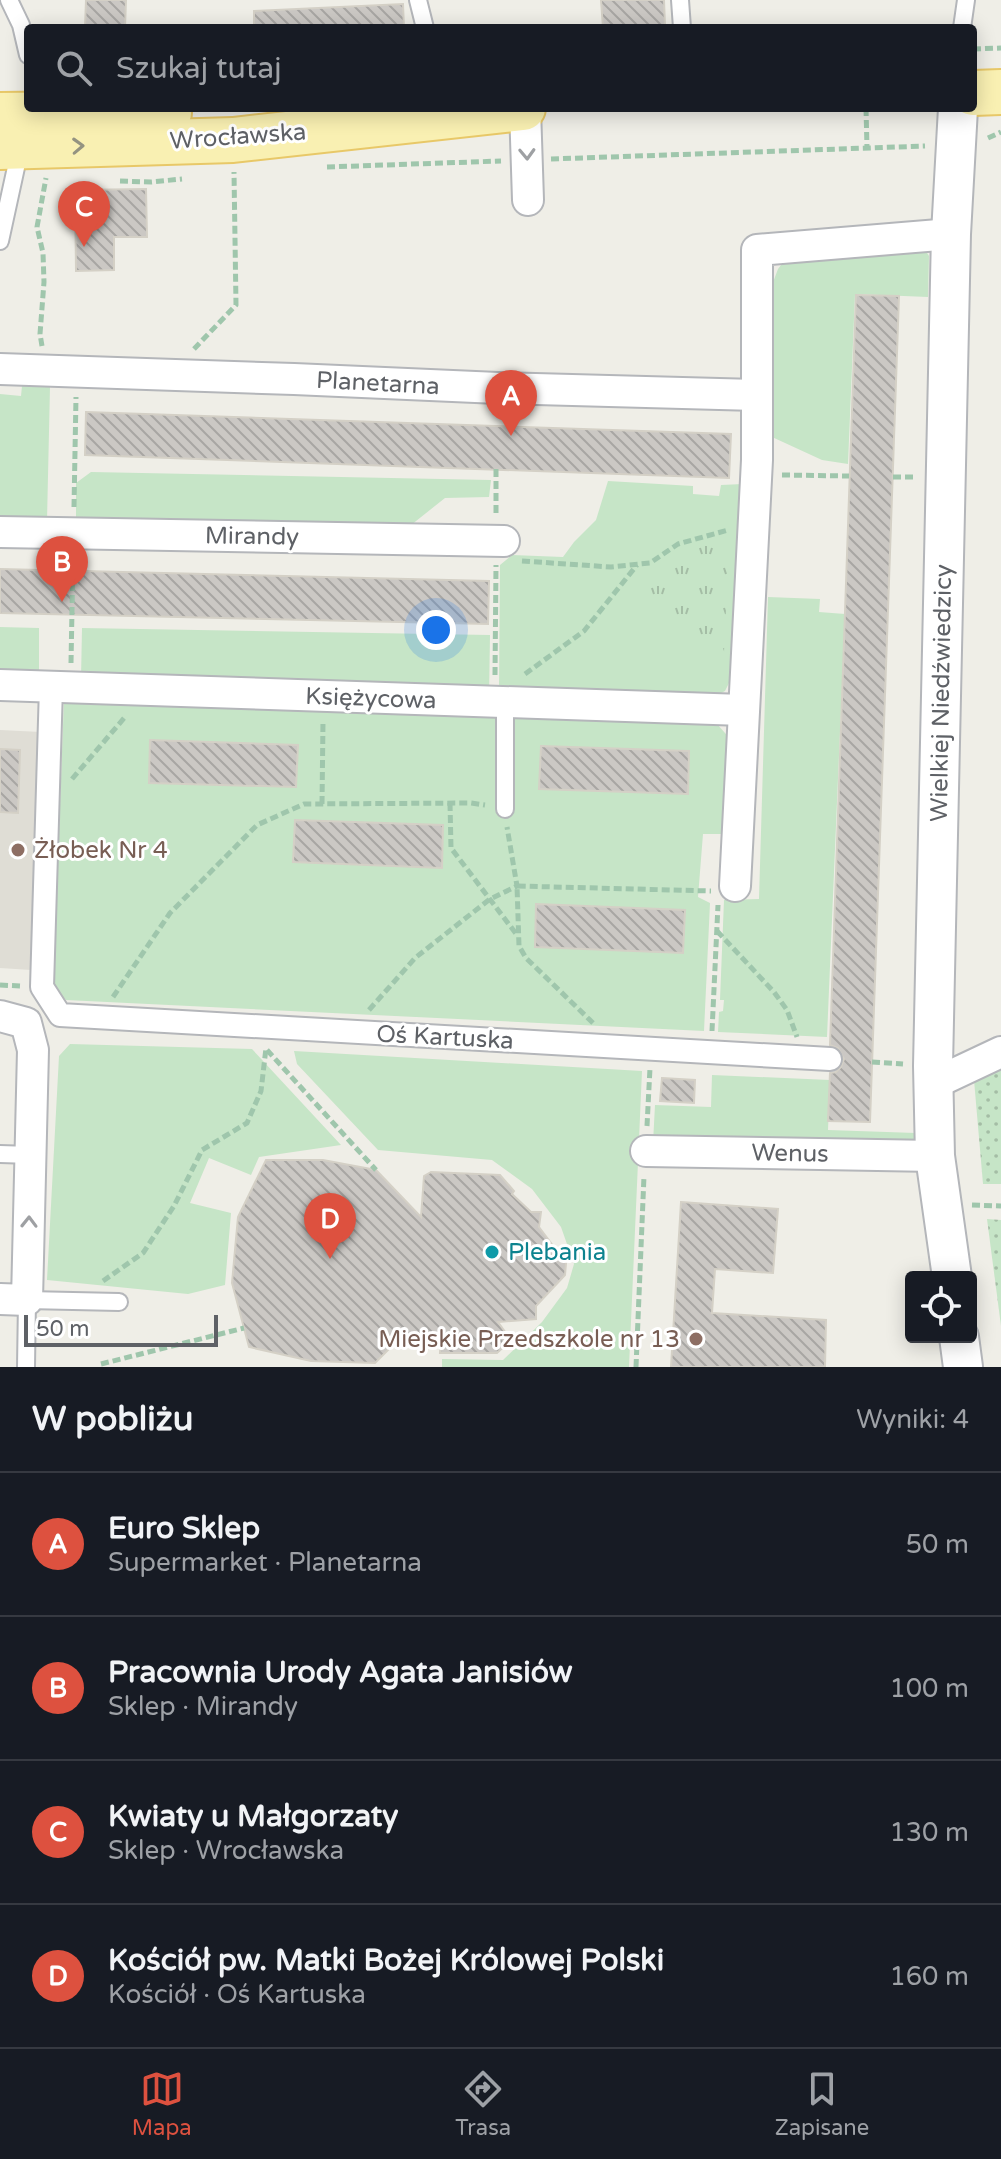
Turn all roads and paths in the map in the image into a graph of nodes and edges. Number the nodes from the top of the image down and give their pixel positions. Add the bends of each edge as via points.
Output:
1 (9, 0) edge
2 (418, 0) edge
3 (680, 0) edge
4 (966, 0) edge
5 (424, 24) edge
6 (682, 24) edge
7 (963, 24) edge
8 (24, 38) edge
9 (1001, 48) edge
10 (977, 49) edge
11 (1001, 92) edge
12 (977, 93) edge
13 (369, 112) edge
14 (488, 112) edge
15 (524, 112) edge
16 (866, 112) edge
17 (958, 112) edge
18 (22, 135) edge
19 (867, 148) dead end
20 (234, 171) dead end
21 (528, 200) dead end
22 (951, 234) junction
23 (0, 241) edge
24 (0, 369) edge
25 (46, 371) junction
26 (77, 372) junction
27 (170, 375) junction
28 (756, 395) junction
29 (756, 474) junction
30 (849, 476) dead end
31 (753, 522) junction
32 (0, 532) edge
33 (73, 533) junction
34 (503, 554) junction
35 (638, 564) junction
36 (0, 685) edge
37 (61, 688) junction
38 (323, 696) junction
39 (498, 700) junction
40 (132, 710) dead end
41 (743, 710) junction
42 (450, 803) junction
43 (322, 804) junction
44 (47, 807) junction
45 (505, 809) junction
46 (517, 886) junction
47 (735, 886) dead end
48 (490, 899) junction
49 (717, 930) junction
50 (519, 937) junction
51 (0, 1016) edge
52 (99, 1018) junction
53 (349, 1032) junction
54 (267, 1038) junction
55 (617, 1047) junction
56 (651, 1049) junction
57 (712, 1052) junction
58 (1001, 1052) edge
59 (805, 1057) junction
60 (830, 1059) dead end
61 (933, 1084) junction
62 (646, 1151) junction
63 (0, 1154) edge
64 (31, 1155) junction
65 (935, 1156) junction
66 (376, 1170) dead end
67 (951, 1271) edge
68 (14, 1299) edge
69 (72, 1300) junction
70 (119, 1302) dead end
71 (244, 1328) dead end
72 (960, 1343) edge
73 (101, 1364) dead end
74 (26, 1367) edge
75 (636, 1367) edge
76 (963, 1367) edge

1 - 8 lane
2 - 5 lane
3 - 6 lane
4 - 7 lane
9 - 10 path
11 - 12 main road
13 - 18 main road, Wrocławska
18 -> 14 main road, Wrocławska via 233,140
15 -> 21 street
16 - 19 path
17 - 22 street, Wielkiej Niedźwiedzicy
18 - 23 lane
18 - 25 path via 43,253 40,334
20 - 27 path via 236,305
22 - 28 street via 757,250
22 - 61 street, Wielkiej Niedźwiedzicy
24 - 25 street, Planetarna
25 - 26 street, Planetarna
26 - 27 street, Planetarna
26 - 33 path
27 - 28 street, Planetarna
28 - 29 street
29 - 30 path
29 - 31 street
31 - 35 path via 678,544 650,563
31 - 41 street
32 - 33 street, Mirandy
33 - 34 street, Mirandy
33 - 37 path
34 - 35 path via 611,567
34 - 39 path
35 - 39 path via 584,631
36 - 37 street, Księżycowa
37 - 38 street, Księżycowa
37 - 44 street
38 - 39 street, Księżycowa
38 - 43 path
39 - 41 street, Księżycowa
39 - 45 lane
40 - 44 path
41 - 47 street
42 - 43 path
42 - 45 path
42 - 48 path via 451,848
43 - 52 path via 304,804 257,825 170,913
44 - 52 street, Oś Kartuska via 42,987 60,1015
45 - 46 path
46 - 48 path
46 - 49 path via 718,891
46 - 50 path
48 - 50 path
48 - 53 path via 415,958
49 - 57 path
49 - 59 path via 787,1010
50 - 55 path via 526,958
51 - 64 street via 26,1023 33,1050
52 - 54 street, Oś Kartuska
53 - 54 street, Oś Kartuska
53 - 55 street, Oś Kartuska
54 - 66 path
54 - 69 path via 261,1091 247,1123 202,1150 143,1253
55 - 56 street, Oś Kartuska
56 - 57 street, Oś Kartuska
56 - 62 path
57 - 59 street, Oś Kartuska
58 - 61 street
59 - 60 street, Oś Kartuska
61 - 65 street, Wielkiej Niedźwiedzicy
62 - 65 street, Wenus
62 - 75 path
63 - 64 lane
68 -> 64 street
65 - 67 street, Wielkiej Niedźwiedzicy
68 - 69 lane
68 - 74 lane
69 - 70 lane
71 - 73 path
72 - 76 street

